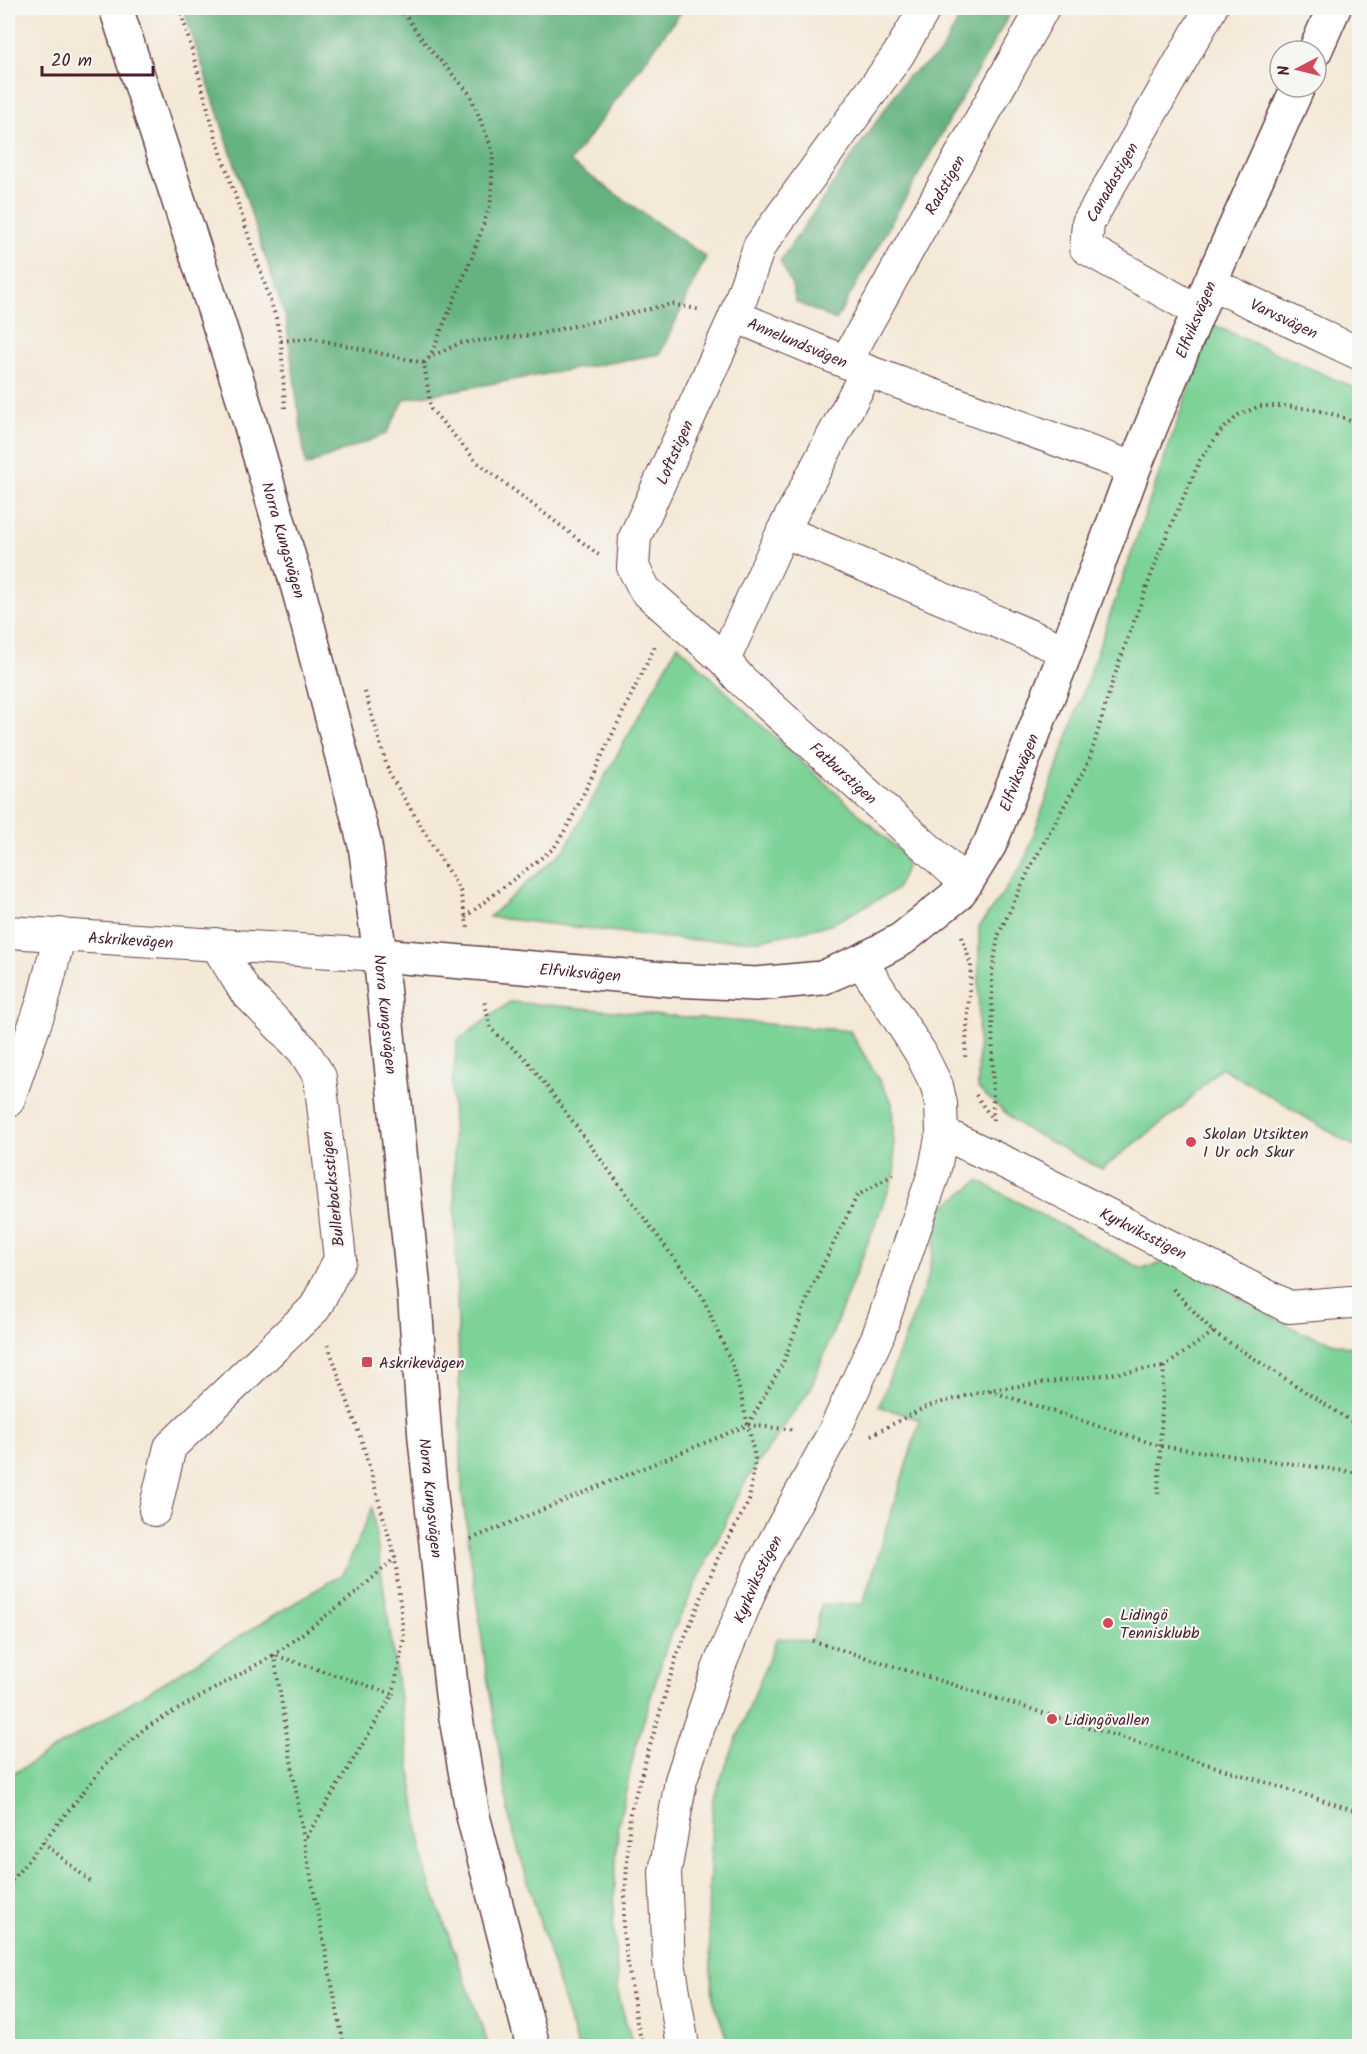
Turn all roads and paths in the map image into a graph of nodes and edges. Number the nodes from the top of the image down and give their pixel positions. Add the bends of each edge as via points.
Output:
1 (116, 8) edge
2 (180, 8) edge
3 (400, 8) edge
4 (925, 8) edge
5 (1043, 8) edge
6 (1210, 8) edge
7 (1334, 8) edge
8 (1320, 39) edge
9 (1293, 99) edge
10 (1204, 297) junction
11 (735, 316) junction
12 (281, 341) junction
13 (1359, 354) edge
14 (430, 357) junction
15 (424, 363) junction
16 (857, 366) junction
17 (285, 409) dead end
18 (1359, 426) edge
19 (1134, 468) junction
20 (783, 531) junction
21 (645, 590) junction
22 (657, 641) dead end
23 (1066, 651) junction
24 (724, 660) junction
25 (362, 682) dead end
26 (955, 894) junction
27 (465, 917) junction
28 (8, 932) edge
29 (60, 934) junction
30 (216, 944) junction
31 (380, 955) junction
32 (861, 961) junction
33 (476, 963) junction
34 (967, 1068) dead end
35 (973, 1091) dead end
36 (8, 1101) edge
37 (993, 1120) junction
38 (942, 1133) junction
39 (1008, 1164) junction
40 (934, 1173) junction
41 (1172, 1289) dead end
42 (1351, 1302) dead end
43 (315, 1308) junction
44 (1213, 1332) junction
45 (1164, 1367) junction
46 (989, 1390) junction
47 (748, 1425) junction
48 (1359, 1427) edge
49 (833, 1434) junction
50 (1160, 1446) junction
51 (1359, 1473) edge
52 (1158, 1494) dead end
53 (155, 1510) dead end
54 (465, 1542) dead end
55 (395, 1558) junction
56 (813, 1641) dead end
57 (274, 1655) junction
58 (393, 1694) junction
59 (1359, 1812) edge
60 (304, 1841) junction
61 (43, 1842) junction
62 (92, 1883) dead end
63 (8, 1886) edge
64 (344, 2046) edge
65 (532, 2046) edge
66 (683, 2046) edge

1 - 31 main road, Norra Kungsvägen via 241,392 300,595 365,844
2 - 12 path via 217,141
3 - 14 path via 427,46 470,94 493,152 491,203
4 - 11 street, Annelundsvägen via 898,55 759,248
5 - 16 street, Radstigen
6 - 10 street, Canadastigen via 1088,223 1086,248
7 - 8 main road
9 - 10 main road, Elfviksvägen
10 - 13 street, Varvsvägen
10 - 19 main road, Elfviksvägen
11 - 14 path via 671,304 539,334 460,343
11 - 16 street, Annelundsvägen
11 - 21 street, Loftstigen via 635,537 633,567
12 - 15 path via 311,338
12 - 17 path
14 - 15 path
15 - 21 path via 431,409 477,462
16 - 19 street, Annelundsvägen
16 - 20 street
18 - 37 path via 1340,416 1311,409 1260,406 1239,415 1200,459 1127,640 1089,761 998,936 992,974
19 - 23 main road, Elfviksvägen
20 - 23 street
20 - 24 street
21 - 24 street, Fatburstigen
22 - 27 path via 554,848
23 - 26 main road, Elfviksvägen via 990,844
24 - 26 street, Fatburstigen
25 - 27 path via 390,773 460,891
26 - 32 main road, Elfviksvägen via 902,939
26 - 34 path via 971,965 964,1057
27 - 33 path
28 - 29 street, Askrikevägen
29 - 30 street, Askrikevägen
29 - 36 street via 42,1004
30 - 31 street, Askrikevägen
30 - 43 street, Bullerbacksstigen via 245,991 303,1050 320,1077 340,1259
31 - 33 main road, Elfviksvägen
31 - 65 main road, Norra Kungsvägen via 452,1695 473,1816
32 - 33 main road, Elfviksvägen via 822,978 756,984
32 - 38 street, Kyrkviksstigen via 920,1052 937,1086
33 - 47 path via 491,1029 527,1060 702,1296 734,1368
35 - 37 path
37 - 39 path via 1021,1138
38 - 39 street, Kyrkviksstigen
38 - 40 street, Kyrkviksstigen
39 - 42 street, Kyrkviksstigen via 1289,1307
40 - 47 path via 895,1173 857,1196 812,1287 783,1363
40 - 49 street, Kyrkviksstigen via 878,1336
41 - 44 path
43 - 53 street, Bullerbacksstigen via 170,1447
43 - 55 path via 363,1446
44 - 45 path
44 - 48 path
45 - 46 path
45 - 50 path
46 - 49 path via 928,1406 872,1435
46 - 50 path
47 - 49 path
47 - 54 path
49 - 66 street, Kyrkviksstigen via 760,1568 718,1669 681,1780 665,1872 669,1962
50 - 51 path
50 - 52 path
55 - 57 path
55 - 58 path via 404,1638
56 - 59 path
57 - 58 path
57 - 60 path
57 - 61 path via 145,1728 106,1764
58 - 60 path
60 - 64 path
61 - 62 path
61 - 63 path

